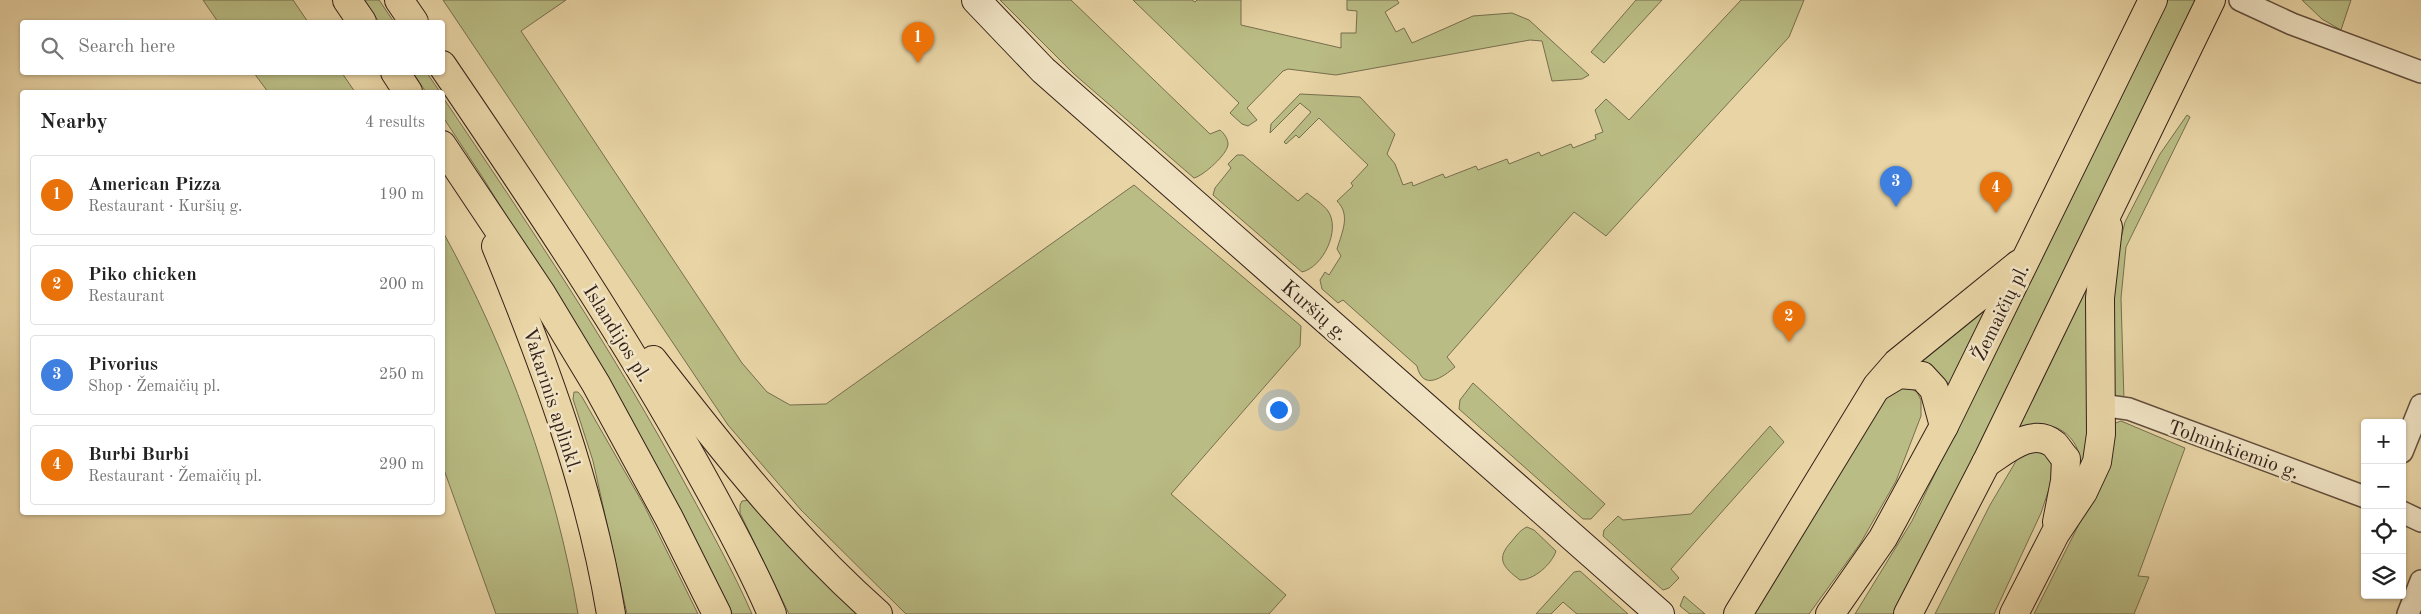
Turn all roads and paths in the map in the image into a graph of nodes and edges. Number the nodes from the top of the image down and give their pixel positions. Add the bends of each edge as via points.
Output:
1 (347, 0) edge
2 (399, 0) edge
3 (976, 0) edge
4 (2152, 0) edge
5 (2211, 0) edge
6 (2240, 0) edge
7 (361, 20) edge
8 (413, 20) edge
9 (445, 68) edge
10 (2421, 72) edge
11 (397, 75) edge
12 (407, 90) edge
13 (445, 150) edge
14 (474, 193) junction
15 (2110, 208) junction
16 (572, 257) junction
17 (2026, 258) junction
18 (1877, 386) junction
19 (2101, 405) junction
20 (2421, 406) edge
21 (1944, 426) junction
22 (2406, 442) edge
23 (1986, 463) junction
24 (2361, 496) edge
25 (2406, 514) edge
26 (2421, 521) edge
27 (2054, 534) junction
28 (2421, 581) edge
29 (611, 614) edge
30 (717, 614) edge
31 (772, 614) edge
32 (878, 614) edge
33 (1660, 614) edge
34 (1738, 614) edge
35 (1830, 614) edge
36 (1908, 614) edge
37 (2014, 614) edge
38 (2408, 614) edge

1 - 7 main road
2 - 8 main road
3 - 33 main road, Kuršių g. via 1043,70
4 - 17 main road, Žemaičių pl.
5 - 15 main road
6 - 10 street via 2292,24
9 - 16 main road, Islandijos pl.
11 - 12 main road
13 - 14 main road
14 - 29 main road, Vakarinis aplinkl. via 545,366 594,531
14 - 30 main road via 541,293 596,384
15 - 19 main road via 2100,298
15 - 23 main road
16 - 31 main road, Islandijos pl. via 664,407 733,532
16 - 32 main road via 748,482 834,574
17 - 18 main road via 1897,364
17 - 21 main road, Žemaičių pl.
18 - 21 main road via 1898,374 1922,376 1934,389
18 - 34 main road
19 - 24 street, Tolminkiemio g. via 2129,409
19 - 27 main road via 2097,462 2083,492
20 - 22 street
21 - 35 main road, Žemaičių pl. via 1883,538
23 - 27 main road via 2021,441 2035,439 2052,443 2066,460
23 - 36 main road
25 - 26 street
27 - 37 main road
28 - 38 street

